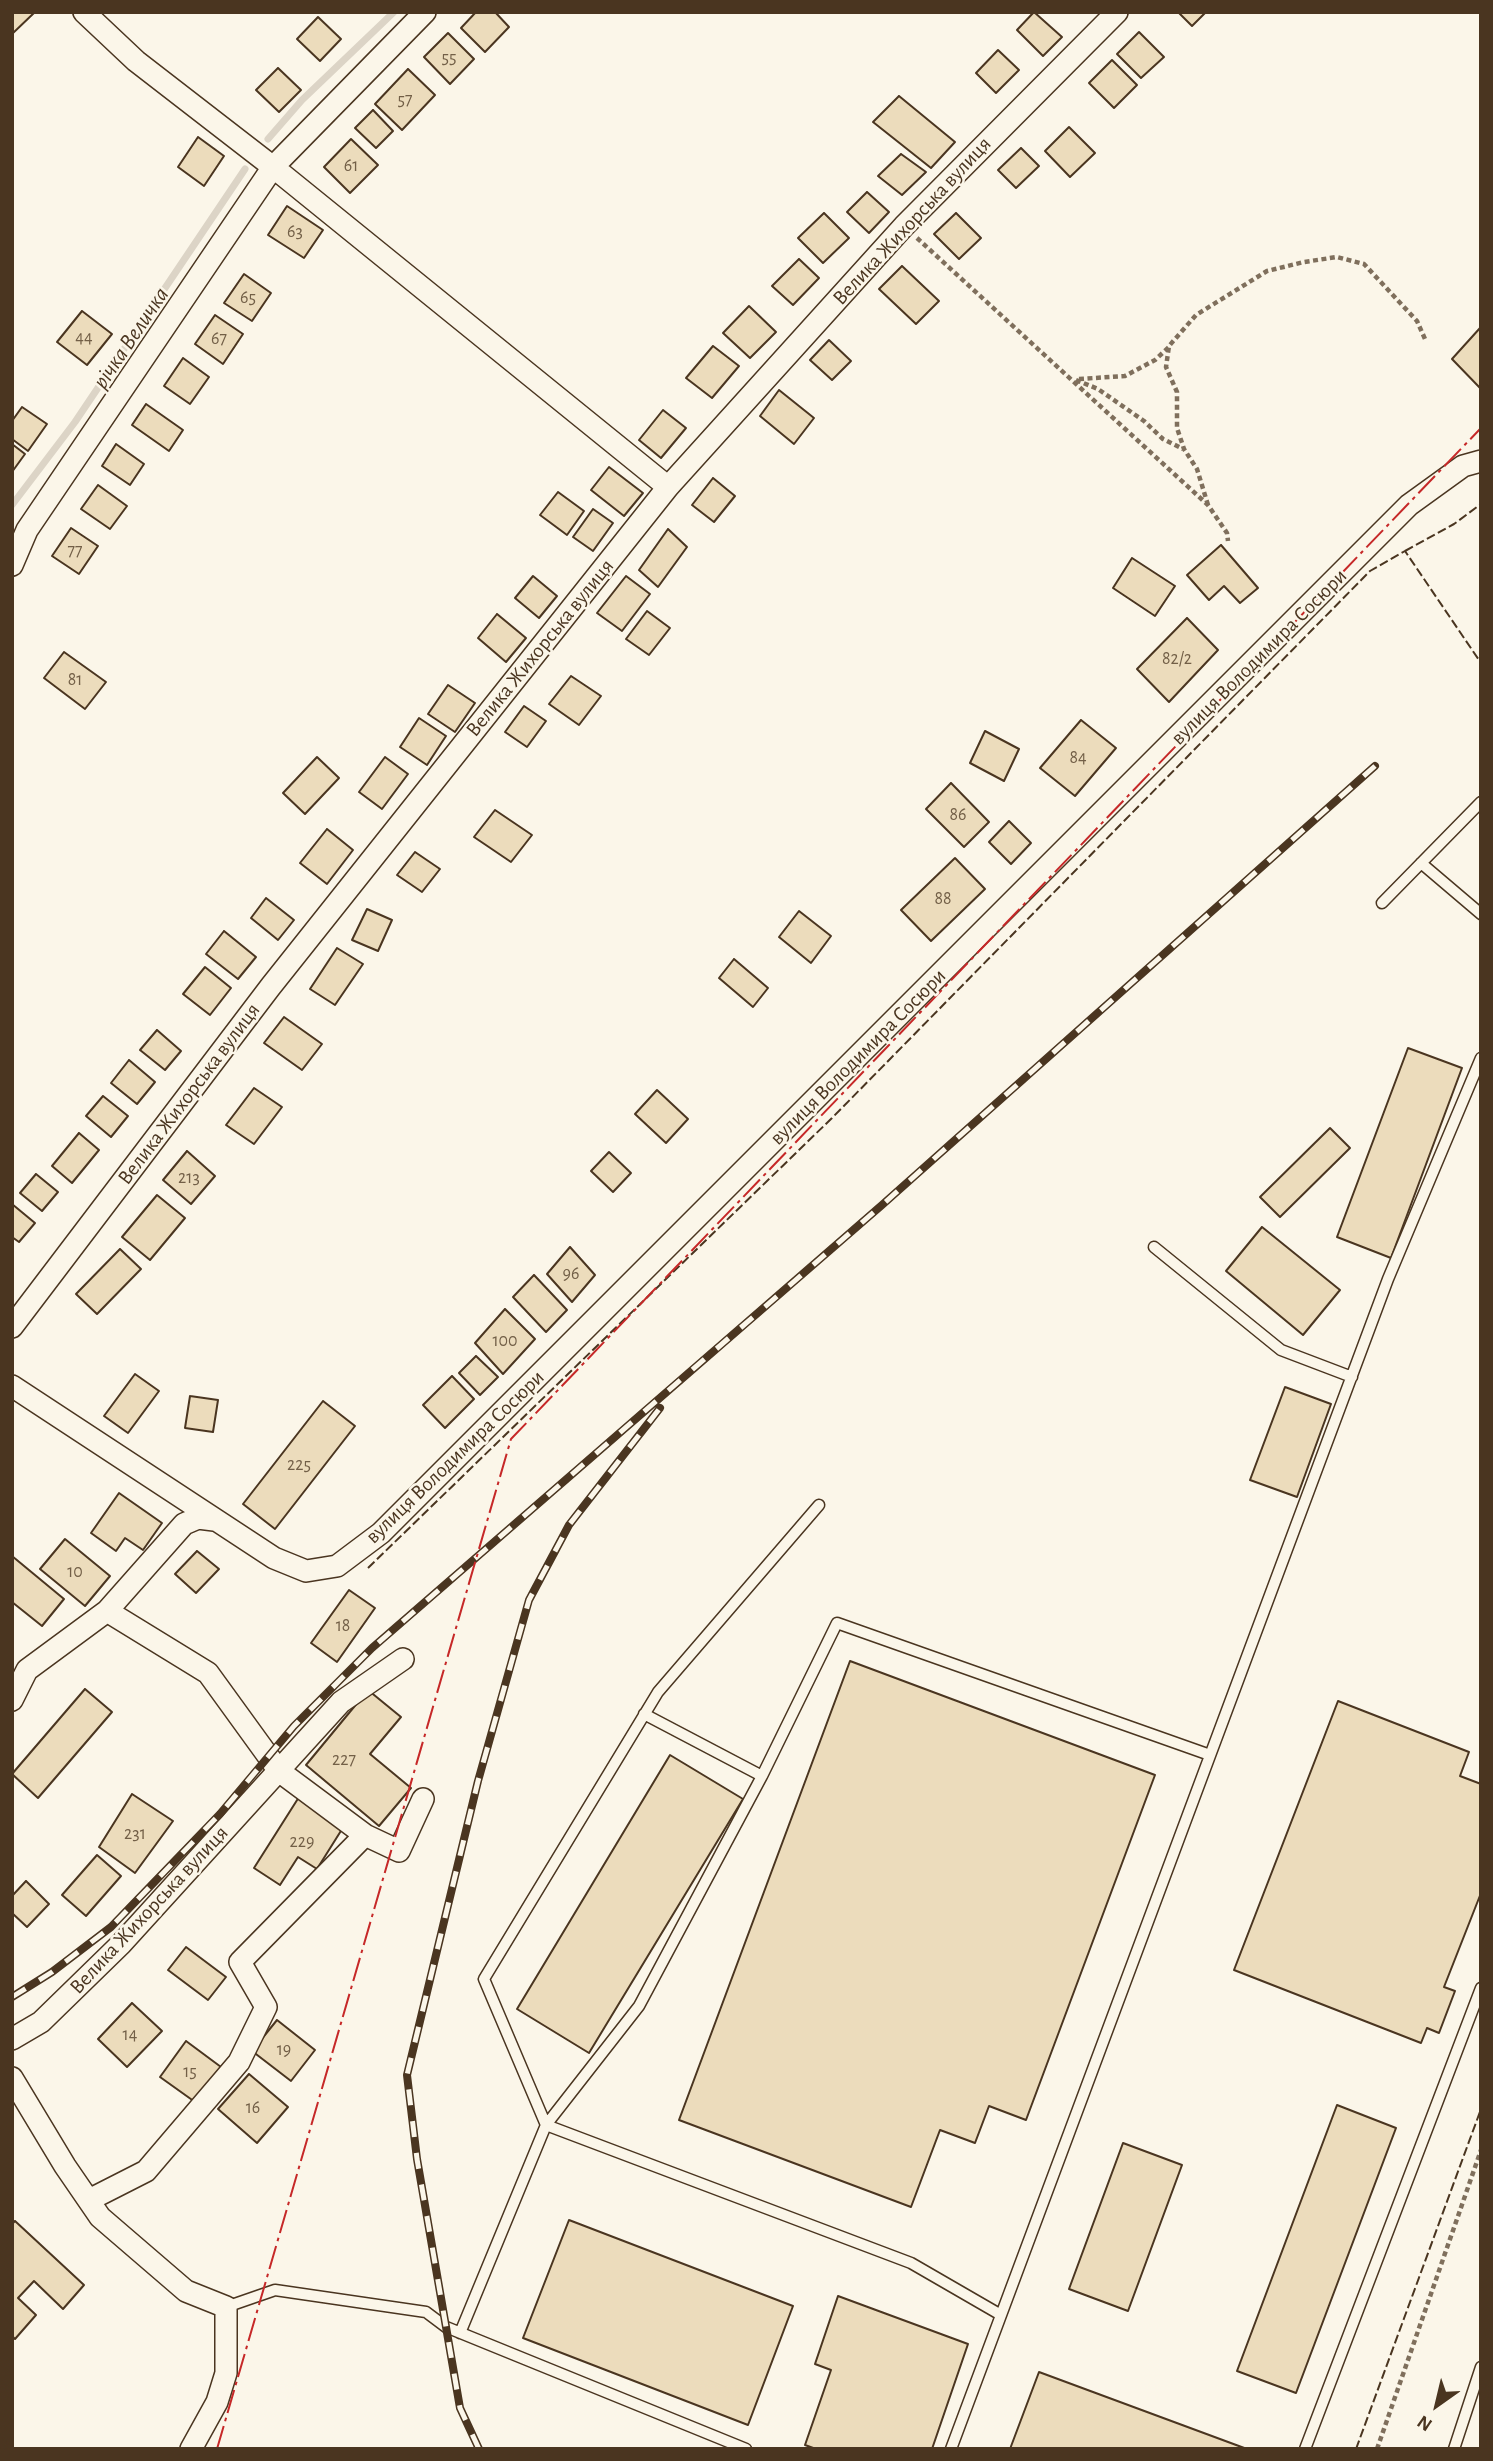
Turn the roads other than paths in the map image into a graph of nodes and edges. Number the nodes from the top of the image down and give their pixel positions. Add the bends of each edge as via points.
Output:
1 (84, 12) edge
2 (425, 12) edge
3 (1117, 12) edge
4 (273, 167) junction
5 (1481, 461) edge
6 (668, 487) junction
7 (12, 565) edge
8 (1481, 802) edge
9 (1421, 863) junction
10 (1382, 903) dead end
11 (1481, 914) edge
12 (1481, 1058) edge
13 (1154, 1247) dead end
14 (12, 1327) edge
15 (1352, 1377) junction
16 (12, 1386) edge
17 (819, 1505) dead end
18 (214, 1520) junction
19 (107, 1611) junction
20 (403, 1659) dead end
21 (12, 1700) edge
22 (644, 1714) junction
23 (1210, 1755) junction
24 (279, 1771) junction
25 (762, 1776) junction
26 (424, 1799) dead end
27 (365, 1835) junction
28 (1481, 1988) edge
29 (12, 2039) edge
30 (12, 2078) edge
31 (546, 2124) junction
32 (89, 2200) junction
33 (226, 2307) junction
34 (1001, 2315) junction
35 (460, 2333) junction
36 (1481, 2367) edge
37 (743, 2448) edge
38 (191, 2449) edge
39 (951, 2449) edge
40 (1305, 2449) edge
41 (1454, 2449) edge

1 - 4 street via 136,61
2 - 4 street
3 - 6 street, Велика Жихорська вулиця via 904,226
4 - 6 street
4 - 7 street via 27,530
5 - 18 street, вулиця Володимира Сосюри via 1463,466 1409,505 381,1533 337,1566 306,1572 274,1558
6 - 14 street, Велика Жихорська вулиця via 271,986
8 - 9 lane
9 - 10 lane
9 - 11 lane
12 - 15 lane
13 - 15 lane via 1281,1350
15 - 23 lane
16 - 18 street
17 - 22 lane
18 - 19 street via 198,1518 184,1524
19 - 21 street via 27,1670
19 - 24 street via 208,1673
20 - 24 street, Велика Жихорська вулиця via 341,1702
22 - 25 lane
22 - 31 lane via 484,1979
23 - 25 lane via 837,1623
23 - 34 lane
24 - 27 street
24 - 29 street, Велика Жихорська вулиця via 121,1944 41,2022
25 - 31 lane via 639,2006
26 - 27 street via 399,1852
27 - 32 street via 240,1962 266,2007 239,2062 146,2171
28 - 40 lane
30 - 32 street
31 - 34 lane via 911,2263
31 - 35 lane
32 - 33 street via 100,2217 186,2291
33 - 35 lane via 275,2290 426,2312
33 - 38 street via 226,2372 217,2402
34 - 39 lane
35 - 37 lane
36 - 41 lane

